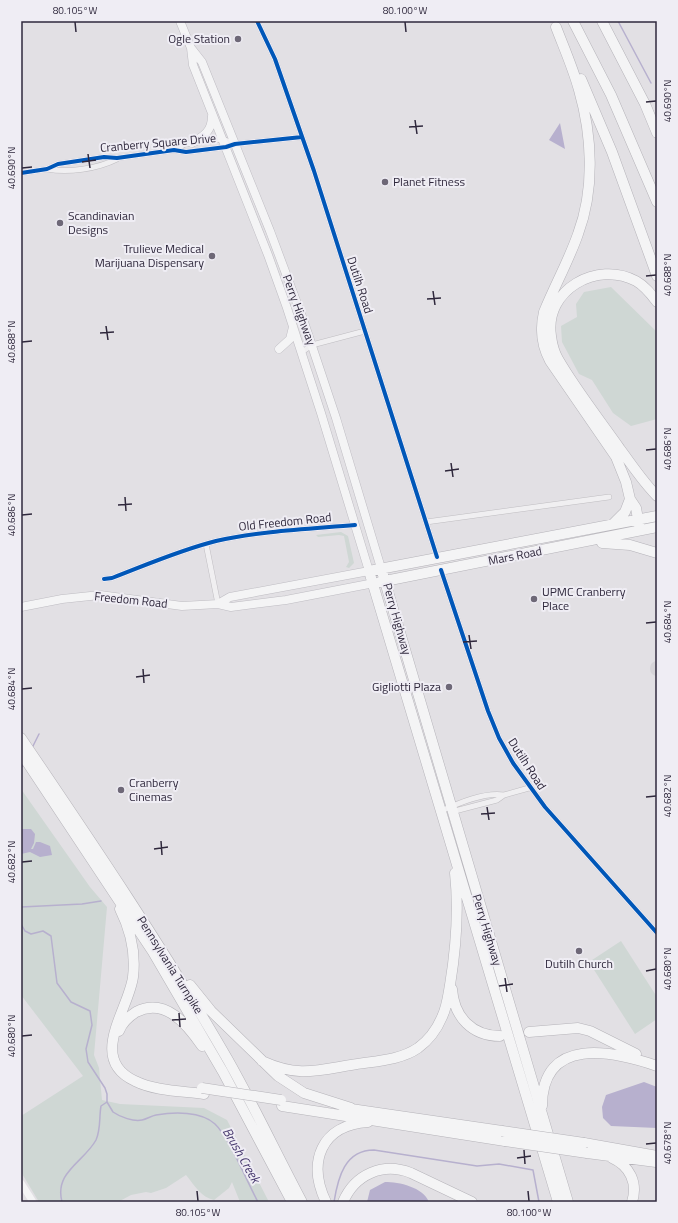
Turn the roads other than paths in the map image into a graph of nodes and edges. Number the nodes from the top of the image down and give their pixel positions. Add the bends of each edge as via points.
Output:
1 (180, 21) edge
2 (257, 21) edge
3 (573, 21) edge
4 (602, 21) edge
5 (605, 21) edge
6 (554, 24) edge
7 (191, 48) junction
8 (212, 113) junction
9 (657, 116) edge
10 (657, 133) edge
11 (302, 137) junction
12 (222, 139) junction
13 (192, 143) junction
14 (235, 144) junction
15 (226, 147) junction
16 (174, 150) junction
17 (117, 158) junction
18 (47, 169) junction
19 (21, 173) edge
20 (657, 202) edge
21 (657, 276) edge
22 (657, 302) edge
23 (293, 326) junction
24 (364, 331) junction
25 (312, 345) junction
26 (279, 349) dead end
27 (301, 349) junction
28 (657, 496) edge
29 (609, 498) dead end
30 (630, 499) junction
31 (657, 516) edge
32 (638, 519) junction
33 (426, 522) junction
34 (613, 524) junction
35 (355, 525) junction
36 (657, 527) edge
37 (640, 530) junction
38 (586, 542) junction
39 (206, 544) junction
40 (657, 553) edge
41 (437, 558) junction
42 (381, 568) junction
43 (441, 570) junction
44 (369, 571) junction
45 (104, 579) dead end
46 (386, 581) junction
47 (374, 583) junction
48 (218, 604) junction
49 (21, 607) edge
50 (21, 738) edge
51 (21, 753) edge
52 (529, 788) junction
53 (447, 812) junction
54 (451, 842) junction
55 (104, 877) junction
56 (151, 932) junction
57 (657, 933) edge
58 (452, 971) junction
59 (529, 1032) dead end
60 (500, 1036) dead end
61 (262, 1061) junction
62 (657, 1065) edge
63 (203, 1091) junction
64 (236, 1096) junction
65 (282, 1103) junction
66 (351, 1108) junction
67 (542, 1115) junction
68 (381, 1121) junction
69 (504, 1136) junction
70 (586, 1148) junction
71 (623, 1149) junction
72 (657, 1150) edge
73 (598, 1154) junction
74 (657, 1156) edge
75 (657, 1162) edge
76 (21, 1183) edge
77 (33, 1202) edge
78 (292, 1202) edge
79 (302, 1202) edge
80 (326, 1202) edge
81 (344, 1202) edge
82 (472, 1202) edge
83 (558, 1202) edge
84 (568, 1202) edge
85 (632, 1202) edge

1 - 7 main road, Perry Highway
2 - 11 street, Dutilh Road via 275,59
3 - 20 highway via 611,94
4 - 10 highway via 645,104
5 - 9 highway
6 - 21 highway via 586,89 609,145
6 - 30 highway via 579,88 589,150 589,171 586,207 579,233 544,312 543,345 550,361 616,457
7 - 8 main road, Perry Highway via 193,65
7 - 14 main road, Perry Highway via 202,62
8 - 12 main road, Perry Highway
8 - 13 main road via 209,130
11 - 14 street
11 - 24 street, Dutilh Road
12 - 13 street, Cranberry Square Drive
12 - 14 street, Cranberry Square Drive
12 - 15 main road, Perry Highway
13 - 16 street, Cranberry Square Drive
14 - 15 street, Cranberry Square Drive
14 - 25 main road, Perry Highway
15 - 16 street, Cranberry Square Drive via 186,152
15 - 23 main road, Perry Highway
16 - 17 street, Cranberry Square Drive
17 - 18 street, Cranberry Square Drive via 104,156 58,164
17 - 18 street, Cranberry Square Drive via 106,165 59,172
18 - 19 street, Cranberry Square Drive
22 - 28 highway via 647,288 635,280 613,274 588,277 570,287 558,301 550,326 552,344 558,358 607,430
23 - 26 main road via 290,339
23 - 27 main road, Perry Highway
24 - 25 street
24 - 33 street, Dutilh Road
25 - 27 street
25 - 42 main road, Perry Highway
27 - 35 main road, Perry Highway
29 - 33 street
30 - 32 highway via 636,508
30 - 34 highway via 625,512
31 - 32 highway, Mars Road
32 - 34 highway, Mars Road
32 - 37 highway
33 - 41 street, Dutilh Road
34 - 41 highway, Mars Road
35 - 39 street, Old Freedom Road via 258,534
35 - 44 main road, Perry Highway
36 - 37 highway, Mars Road
37 - 38 highway, Mars Road
38 - 40 highway via 630,544
38 - 43 highway, Mars Road
39 - 45 street, Old Freedom Road
39 - 48 street
41 - 42 highway, Mars Road
42 - 44 highway, Freedom Road
42 - 46 highway, Perry Highway
43 - 46 highway, Mars Road
43 - 52 street, Dutilh Road via 494,725
44 - 47 highway, Perry Highway
44 - 48 main road, Freedom Road via 230,597
46 - 47 highway, Mars Road
46 - 53 highway, Perry Highway
47 - 48 main road, Freedom Road via 286,600 232,607
47 - 53 highway, Perry Highway
48 - 49 main road, Freedom Road via 182,606 100,595 62,598
50 - 56 highway, Pennsylvania Turnpike
51 - 55 highway, Pennsylvania Turnpike
52 - 53 street via 504,795 495,794
52 - 57 street, Dutilh Road
53 - 54 highway, Perry Highway
53 - 67 highway, Perry Highway
54 - 58 highway via 457,904
54 - 83 highway, Perry Highway
55 - 63 highway via 106,886 125,919 133,949 133,979 113,1036 116,1063 126,1076 141,1084
55 - 64 highway, Pennsylvania Turnpike via 179,995
56 - 61 highway via 205,1004
56 - 79 highway, Pennsylvania Turnpike via 229,1062
58 - 60 highway via 453,998 460,1017 479,1032
58 - 61 highway via 446,1007 440,1024 426,1041 408,1053 387,1059 302,1072 282,1069
59 - 62 highway via 582,1029
61 - 66 highway via 295,1088 313,1097
62 - 67 highway via 609,1053 571,1056 558,1063 547,1079 542,1098
63 - 64 highway via 144,1081 132,1075 120,1062 116,1051 122,1024 132,1014 146,1008 161,1009 174,1014 196,1036
63 - 65 highway, bridge
64 - 78 highway, Pennsylvania Turnpike
65 - 66 highway
65 - 68 highway
66 - 69 highway
67 - 84 highway, Perry Highway
68 - 69 highway
68 - 80 highway via 345,1127 325,1144 318,1157 316,1170
69 - 70 highway, bridge
70 - 71 highway
70 - 73 highway
71 - 72 highway
71 - 74 highway
73 - 75 highway
73 - 85 highway via 614,1159 629,1171 634,1188
76 - 77 street
81 - 82 highway via 349,1191 359,1180 372,1172 387,1168 411,1173

